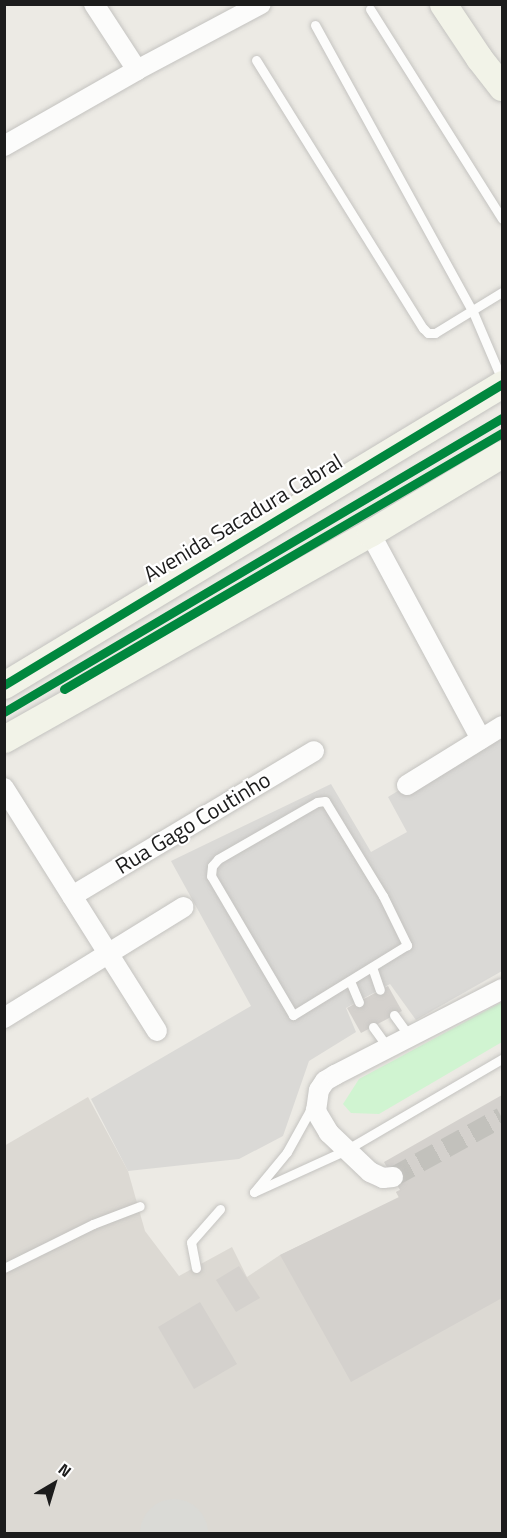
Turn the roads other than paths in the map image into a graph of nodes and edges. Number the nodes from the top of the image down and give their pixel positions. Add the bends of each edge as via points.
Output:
1 (94, 4) edge
2 (261, 4) edge
3 (443, 4) edge
4 (370, 9) dead end
5 (315, 25) dead end
6 (256, 60) dead end
7 (136, 70) junction
8 (502, 87) edge
9 (4, 146) edge
10 (502, 219) edge
11 (502, 292) edge
12 (473, 312) junction
13 (502, 380) edge
14 (502, 384) edge
15 (502, 454) edge
16 (370, 533) junction
17 (4, 685) edge
18 (502, 726) edge
19 (4, 739) edge
20 (481, 739) junction
21 (314, 750) dead end
22 (407, 785) dead end
23 (4, 788) edge
24 (72, 896) junction
25 (184, 906) dead end
26 (109, 954) junction
27 (372, 967) junction
28 (350, 981) junction
29 (502, 989) edge
30 (380, 990) dead end
31 (359, 1002) dead end
32 (394, 1015) dead end
33 (4, 1018) edge
34 (373, 1027) dead end
35 (157, 1031) dead end
36 (410, 1037) junction
37 (388, 1049) junction
38 (502, 1059) edge
39 (316, 1099) junction
40 (346, 1150) junction
41 (393, 1177) dead end
42 (140, 1206) dead end
43 (220, 1209) dead end
44 (4, 1268) edge
45 (196, 1268) dead end

1 - 7 street
2 - 7 street
3 - 8 street
4 - 10 lane
5 - 12 lane
6 - 12 lane via 423,328 435,333
7 - 9 street
11 - 12 lane
12 - 13 lane
14 - 17 street, Avenida Sacadura Cabral
15 - 16 street
16 - 19 street
16 - 20 street
18 - 20 street
20 - 22 street
21 - 24 street, Rua Gago Coutinho
23 - 24 street
24 - 26 street
25 - 26 street
26 - 33 street
26 - 35 street
27 - 28 lane
27 - 28 lane via 407,945 325,801 218,858 211,876 293,1015
27 - 30 lane
28 - 31 lane
29 - 36 street
32 - 36 lane
34 - 37 lane
36 - 37 street
37 - 39 street via 325,1082
38 - 40 lane
39 - 40 street via 321,1123
39 - 40 lane via 287,1152 254,1192
40 - 41 street via 370,1172 383,1178
42 - 44 lane via 93,1224
43 - 45 lane via 191,1242

